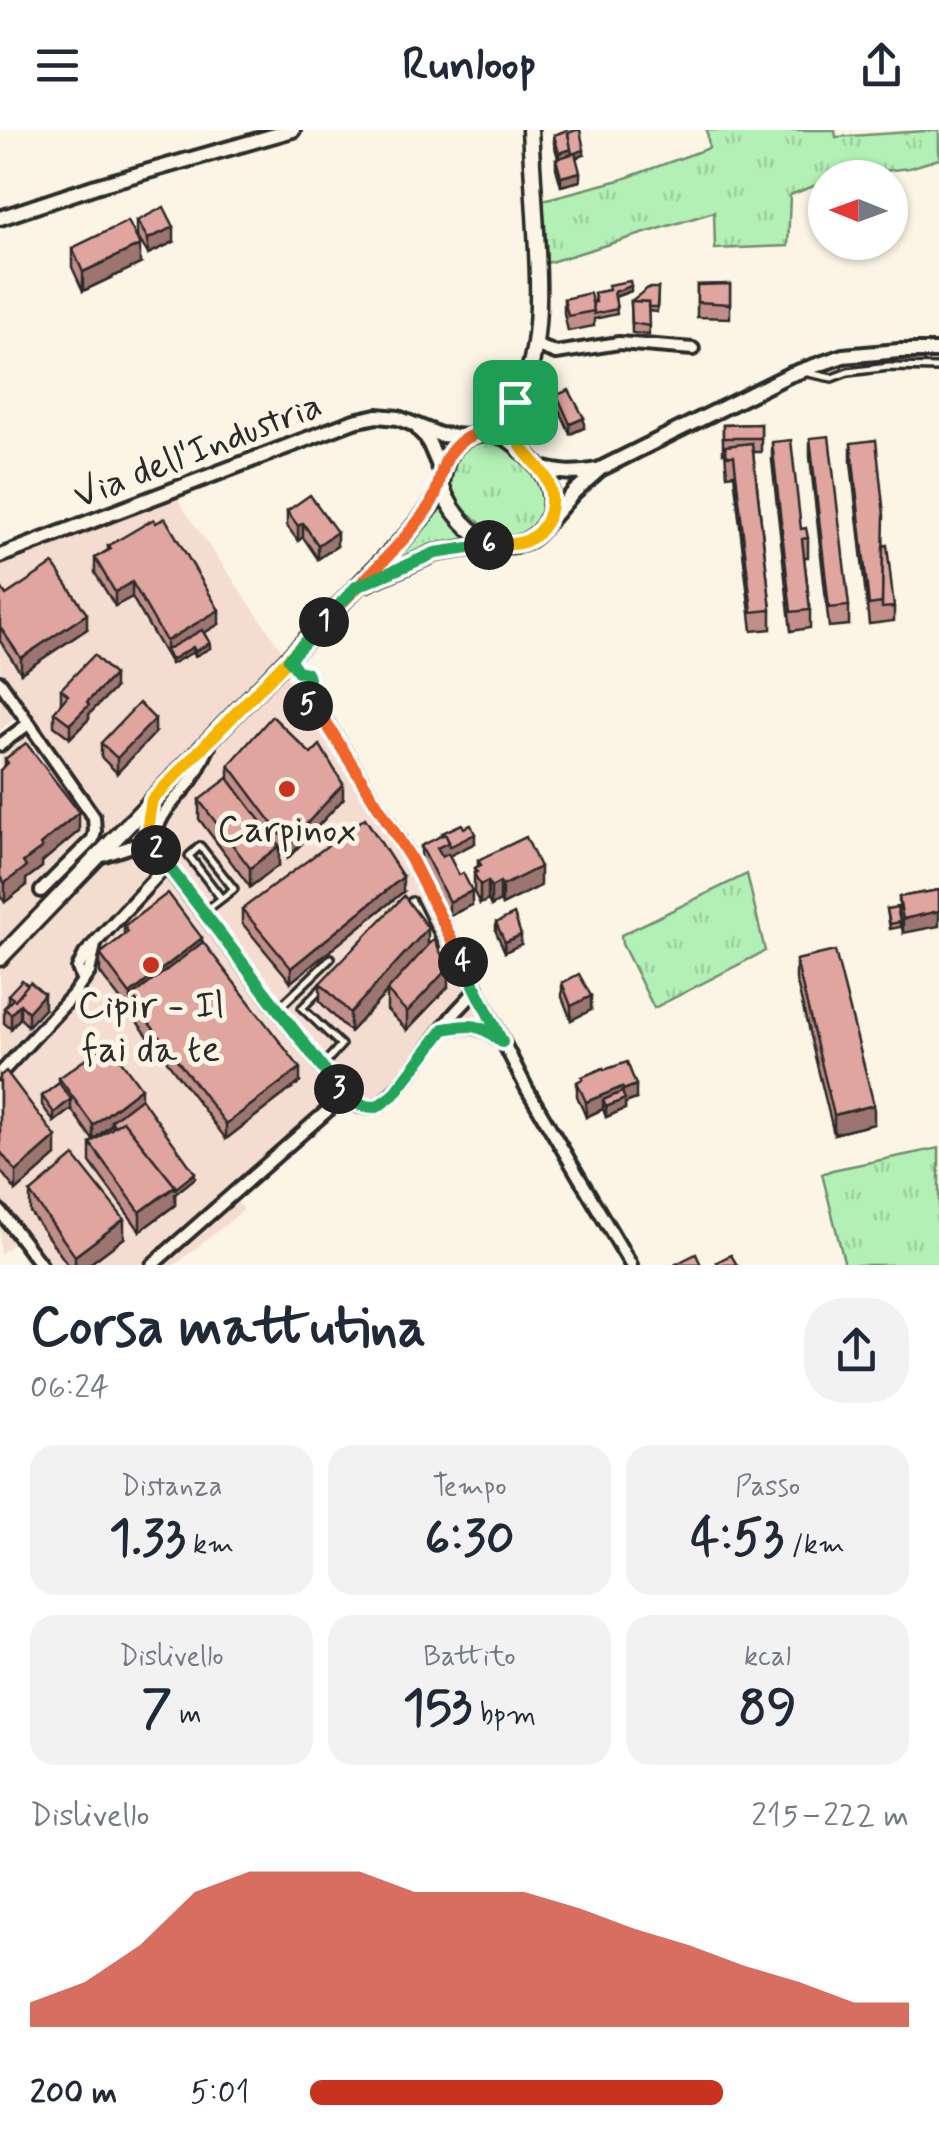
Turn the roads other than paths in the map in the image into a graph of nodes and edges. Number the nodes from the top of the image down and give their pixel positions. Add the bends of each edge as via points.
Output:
1 (293, 130) edge
2 (530, 130) edge
3 (0, 218) edge
4 (536, 345) junction
5 (694, 350) dead end
6 (939, 351) edge
7 (939, 368) edge
8 (800, 370) junction
9 (515, 402) junction
10 (418, 428) junction
11 (484, 432) junction
12 (467, 437) junction
13 (525, 453) junction
14 (539, 466) junction
15 (600, 469) junction
16 (441, 479) junction
17 (546, 524) junction
18 (492, 544) junction
19 (0, 556) edge
20 (356, 587) junction
21 (0, 682) edge
22 (302, 702) road end
23 (28, 724) junction
24 (216, 731) junction
25 (0, 746) edge
26 (152, 800) junction
27 (154, 849) junction
28 (94, 860) junction
29 (168, 865) junction
30 (41, 891) dead end
31 (221, 898) junction
32 (402, 911) edge
33 (204, 912) junction
34 (436, 948) edge
35 (0, 958) edge
36 (331, 958) dead end
37 (329, 981) edge
38 (477, 988) junction
39 (485, 1006) junction
40 (461, 1007) junction
41 (278, 1008) junction
42 (467, 1025) junction
43 (444, 1029) junction
44 (502, 1042) junction
45 (322, 1066) junction
46 (0, 1074) edge
47 (344, 1096) junction
48 (0, 1211) edge
49 (42, 1265) edge
50 (152, 1265) edge
51 (630, 1265) edge

1 - 3 street
2 - 4 main road
4 - 5 street via 556,352 619,342
4 - 9 main road
6 - 8 street via 843,356
7 - 8 lane via 832,378
8 - 15 street
9 - 11 main road
9 - 13 main road via 515,429
10 - 12 street, Via dell'Industria
10 - 16 street
10 - 19 street, Via dell'Industria via 398,418 354,421
11 - 12 main road
11 - 13 main road
12 - 16 main road via 449,455
13 - 14 main road
14 - 15 street via 556,473
14 - 17 main road via 552,499
15 - 17 street
16 - 18 main road via 457,515
16 - 20 main road via 430,506
17 - 18 main road via 529,540
18 - 20 main road via 435,553
20 - 24 main road
21 - 23 street
22 - 38 street via 323,718 411,859
23 - 25 street
23 - 30 street via 94,817 96,831
24 - 26 main road
24 - 27 street via 192,780 158,822
26 - 27 street via 147,822
26 - 28 main road
27 - 28 street via 132,846
27 - 29 street
28 - 35 main road
29 - 33 street
29 - 46 street via 95,945 84,981
31 - 31 lane via 234,889 200,846 188,856
31 - 33 lane
32 - 34 lane via 412,901
33 - 41 street
36 - 41 lane
37 - 45 lane via 302,1008 341,1046
38 - 39 street
38 - 40 street
39 - 40 street
39 - 42 street
39 - 44 street
40 - 43 street
41 - 45 street
42 - 43 street
42 - 44 street
43 - 47 street via 377,1107
44 - 51 street
45 - 47 street
47 - 50 street
48 - 49 street

